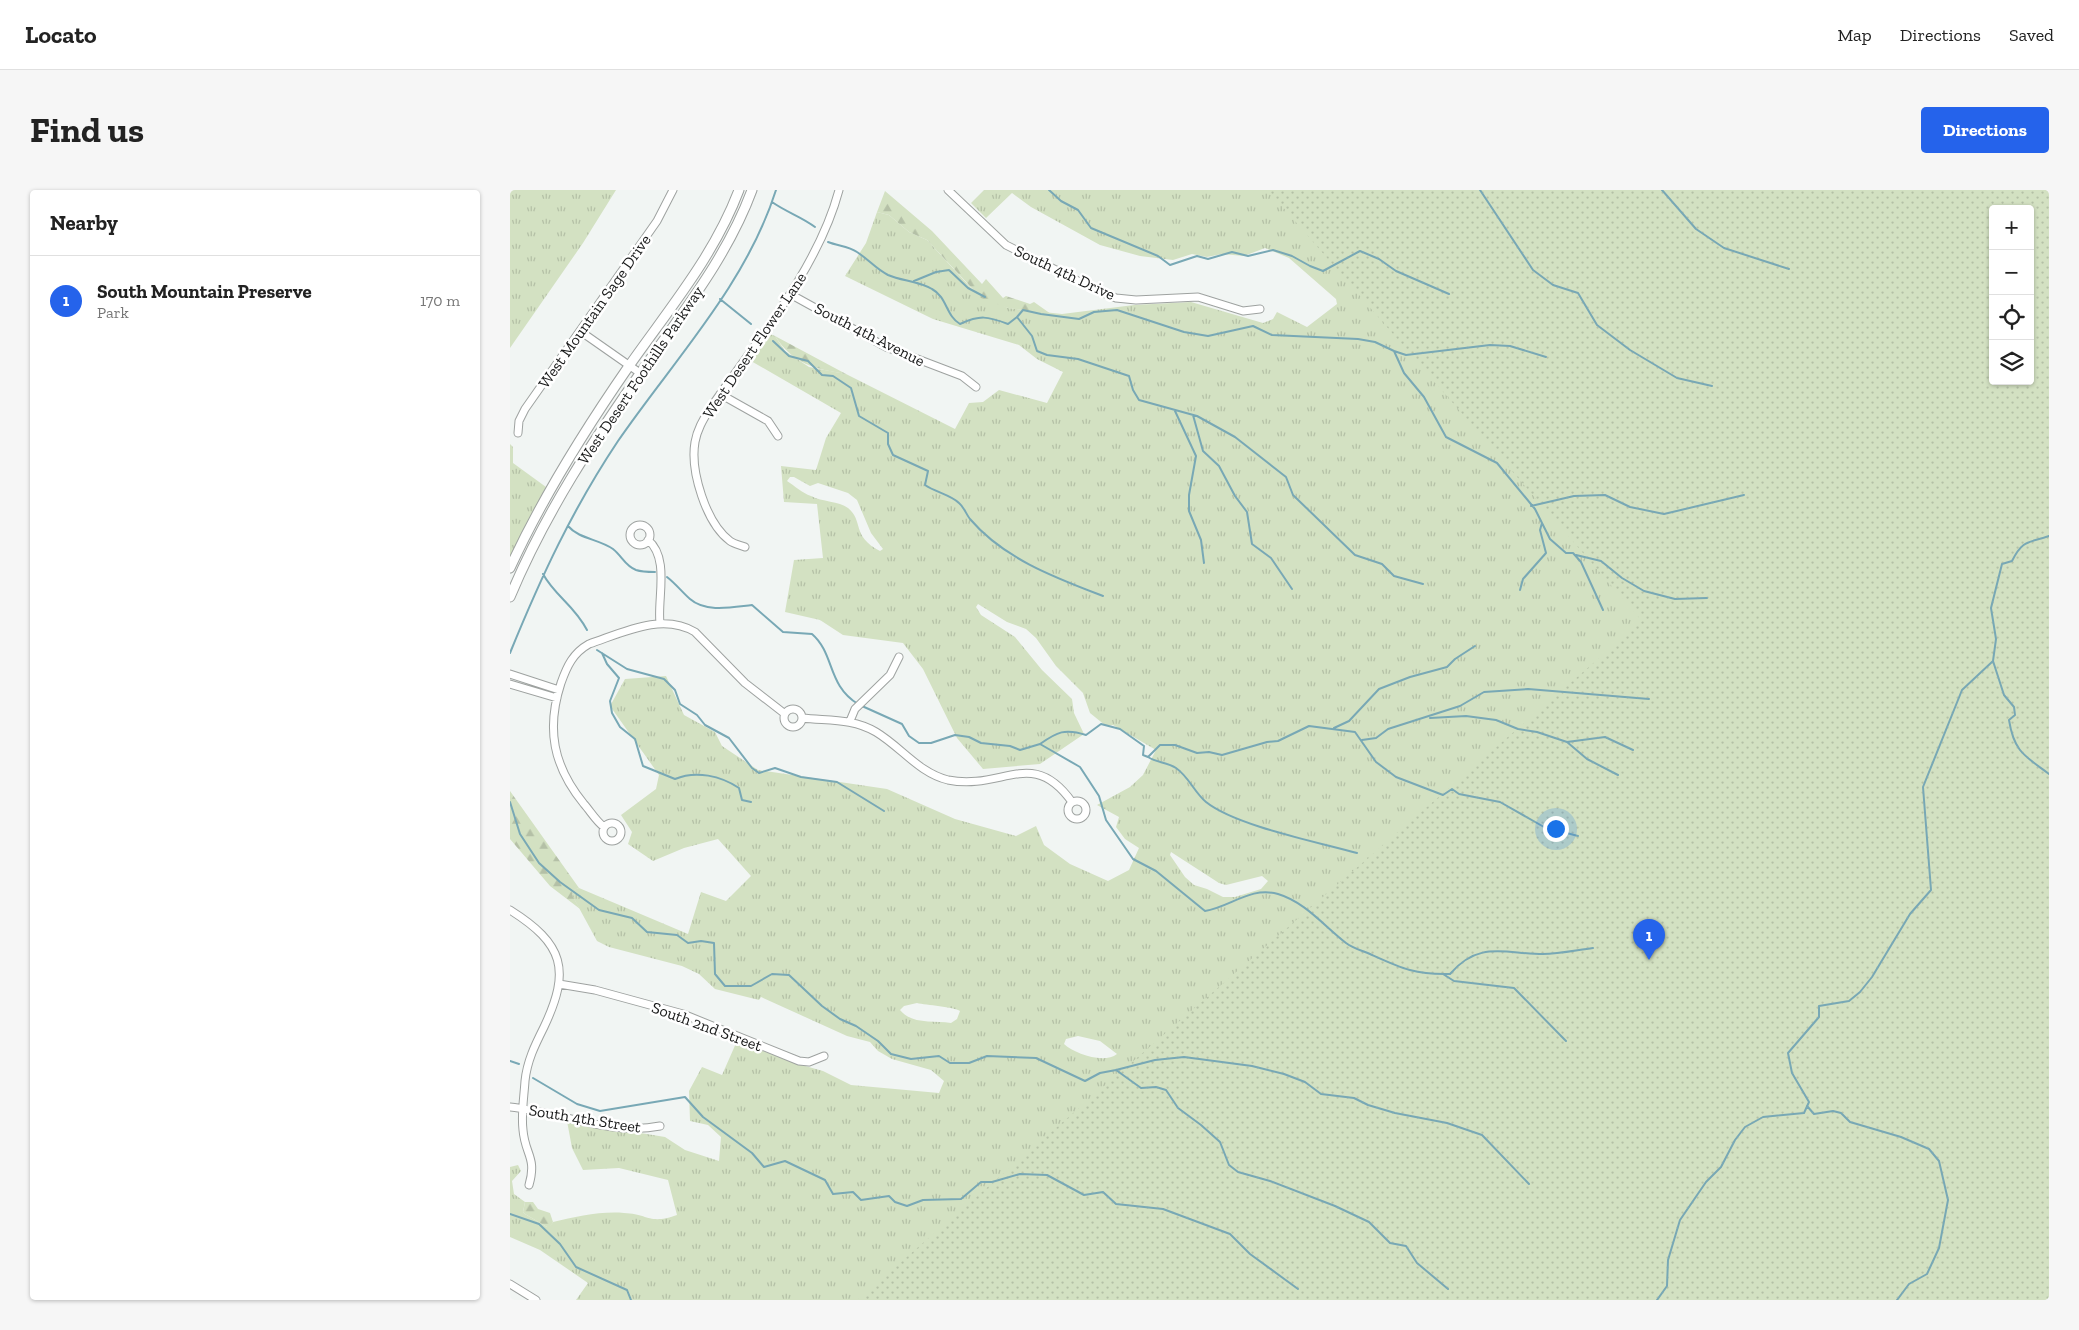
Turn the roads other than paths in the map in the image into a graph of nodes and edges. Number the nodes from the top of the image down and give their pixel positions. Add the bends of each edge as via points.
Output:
1 (673, 190) edge
2 (738, 190) edge
3 (752, 190) edge
4 (839, 190) edge
5 (948, 190) edge
6 (790, 294) junction
7 (1260, 309) dead end
8 (580, 331) junction
9 (629, 366) junction
10 (640, 373) junction
11 (976, 387) dead end
12 (720, 394) junction
13 (518, 433) dead end
14 (778, 436) dead end
15 (648, 540) dead end
16 (745, 546) dead end
17 (510, 568) edge
18 (510, 597) edge
19 (660, 623) junction
20 (899, 657) dead end
21 (510, 674) edge
22 (510, 684) edge
23 (559, 690) junction
24 (556, 698) junction
25 (785, 714) junction
26 (802, 718) junction
27 (850, 720) junction
28 (1072, 802) dead end
29 (604, 827) dead end
30 (510, 910) edge
31 (559, 984) junction
32 (824, 1056) dead end
33 (510, 1107) edge
34 (523, 1108) junction
35 (660, 1126) dead end
36 (529, 1186) dead end
37 (510, 1284) edge
38 (536, 1300) edge

1 - 8 street, West Mountain Sage Drive via 657,221
2 - 9 street, West Desert Foothills Parkway via 705,259
3 - 10 street, West Desert Foothills Parkway via 724,251
4 - 6 street, West Desert Flower Lane via 817,248
5 - 7 street, South 4th Drive via 1006,245 1116,298 1198,297 1243,311
6 - 11 street, South 4th Avenue via 886,347 962,376
6 - 12 street, West Desert Flower Lane
8 - 9 street
8 - 13 street, West Mountain Sage Drive via 525,409
9 - 10 street
9 - 17 street, West Desert Foothills Parkway via 554,481
10 - 18 street, West Desert Foothills Parkway via 569,479
12 - 14 street via 768,421
12 - 16 street, West Desert Flower Lane via 699,427 694,450 696,475 716,525 731,543
15 - 19 street via 654,547 661,572
19 - 23 street via 580,649 569,662
19 - 25 street via 675,623 694,632 751,688
20 - 27 street via 890,675 855,710
21 - 23 street
22 - 24 street
23 - 24 street
24 - 29 street via 552,725 563,772 576,794
25 - 26 street via 796,709
25 - 26 street via 785,722 791,727 799,725
26 - 27 street
27 - 28 street via 876,732 919,766 938,776 970,783 1035,773 1055,782
30 - 31 street via 546,938 559,967
31 - 32 street, South 2nd Street via 595,990 682,1014 799,1061 809,1062
31 - 34 street via 553,1008 527,1065
33 - 34 street, South 4th Street
34 - 35 street, South 4th Street via 620,1126
34 - 36 street via 523,1132 533,1170
37 - 38 street

